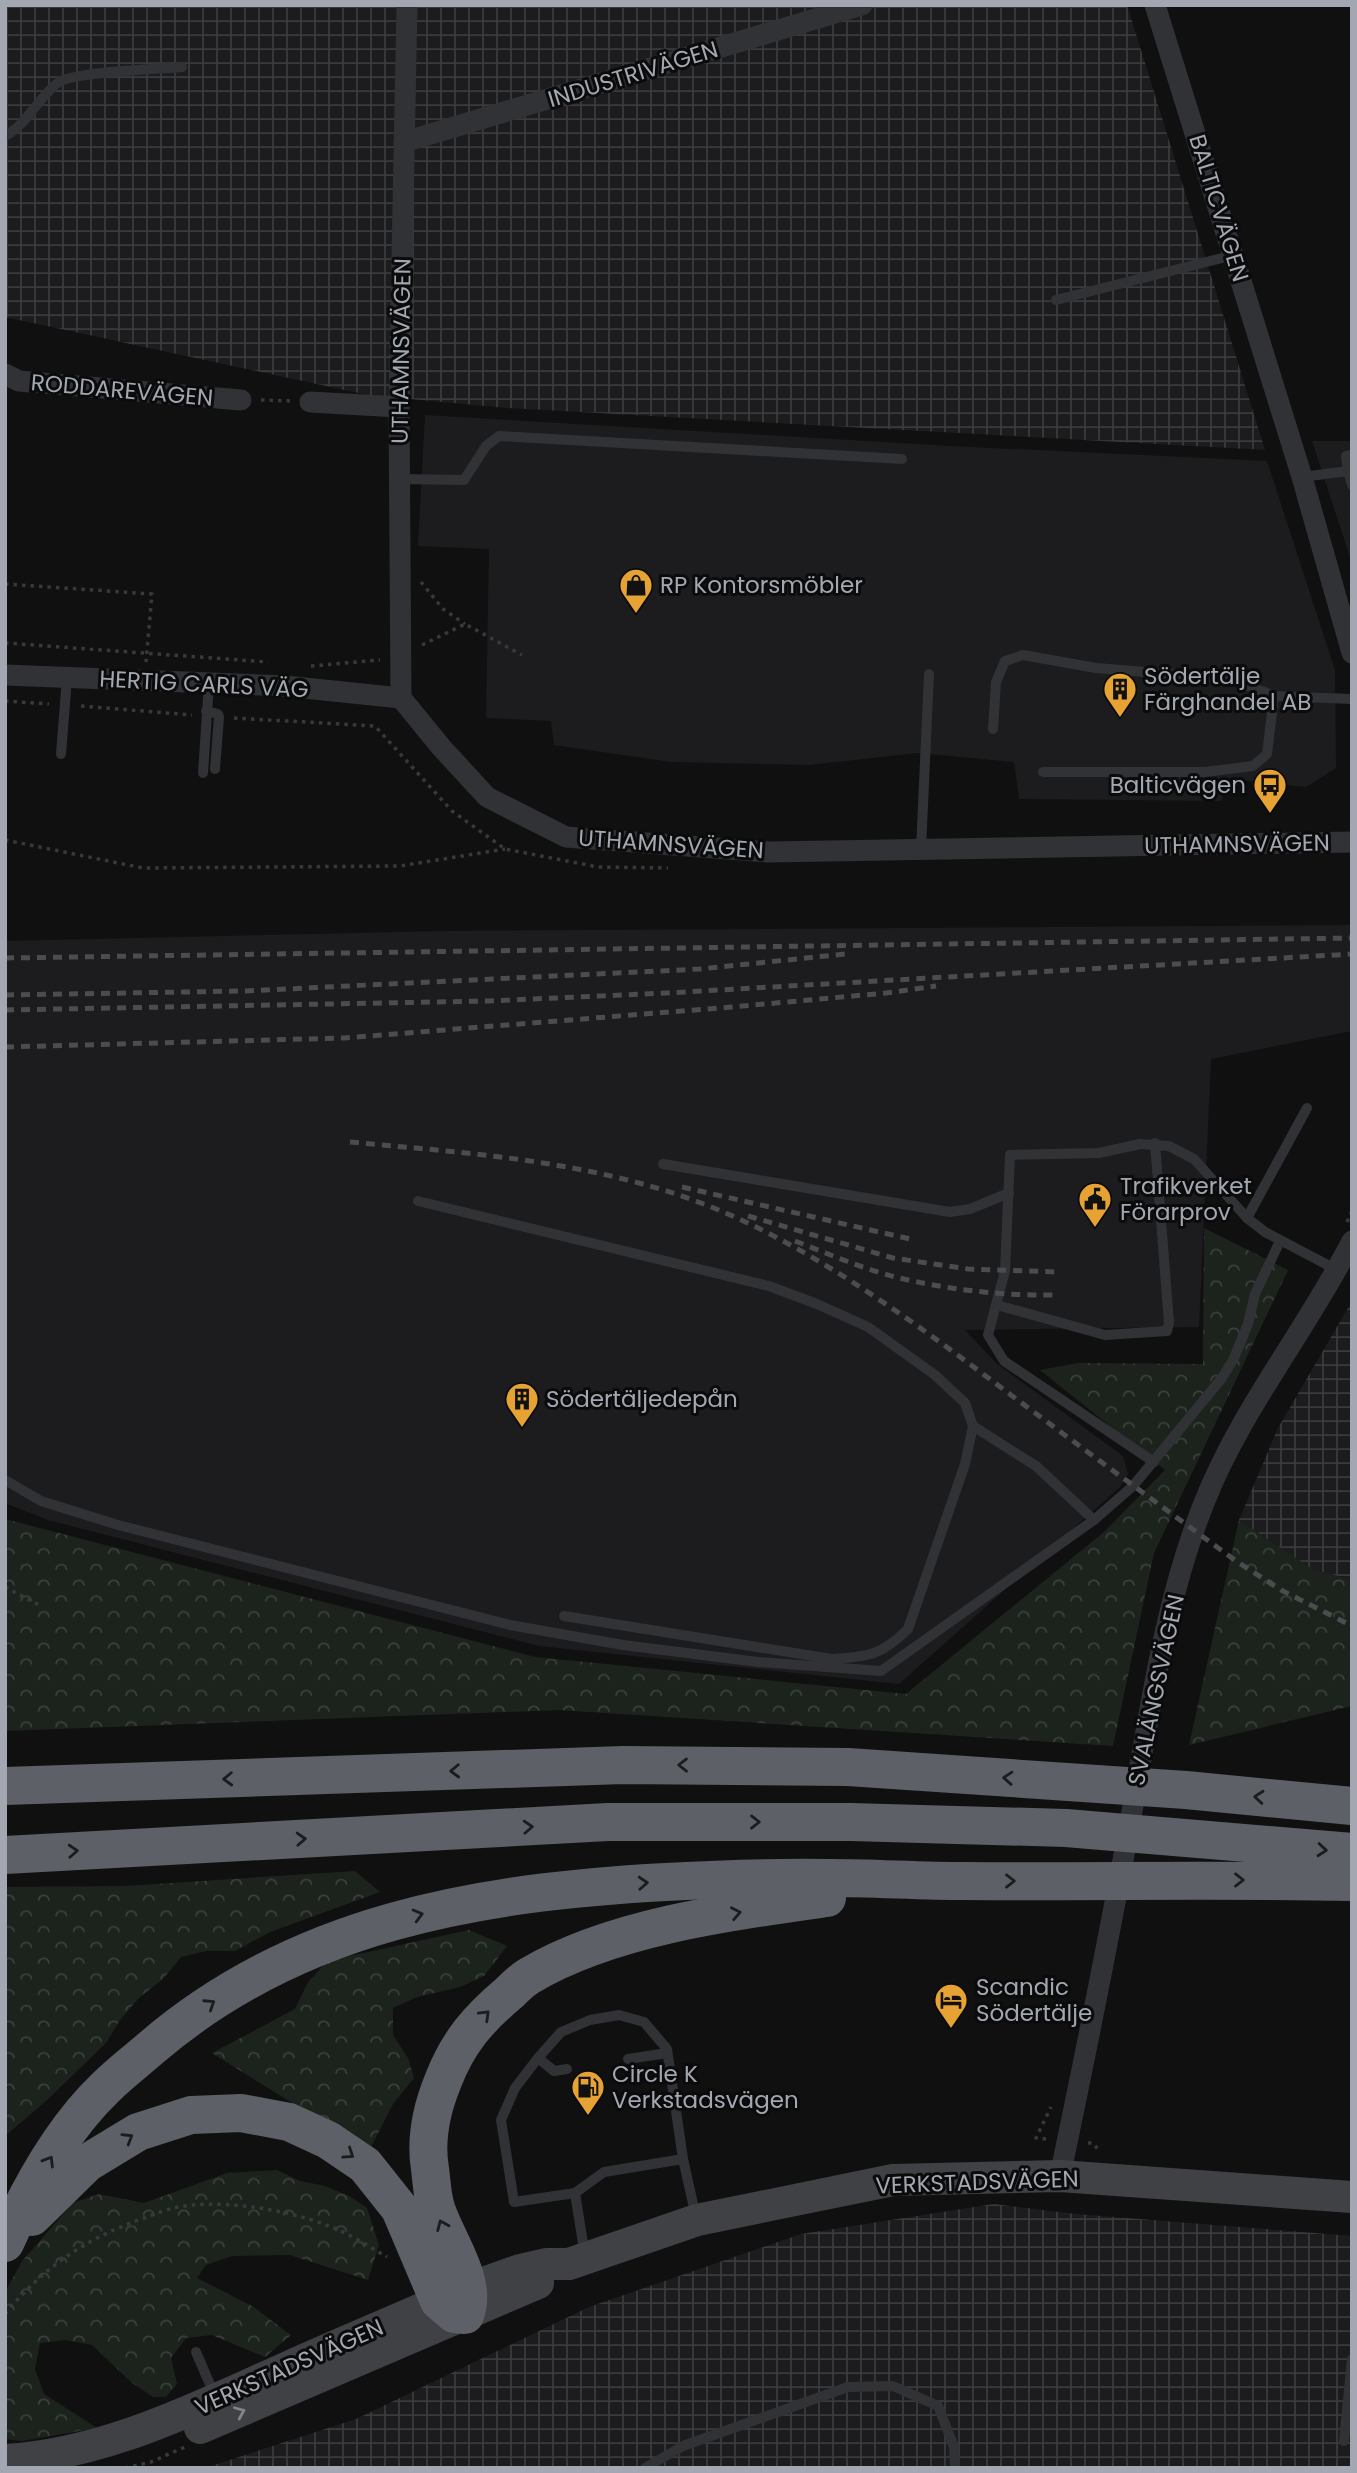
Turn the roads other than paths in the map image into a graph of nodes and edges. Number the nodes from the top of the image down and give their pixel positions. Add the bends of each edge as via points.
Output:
1 (407, 5) edge
2 (862, 5) edge
3 (1155, 5) edge
4 (182, 66) dead end
5 (5, 136) edge
6 (404, 142) junction
7 (1234, 255) junction
8 (1056, 300) dead end
9 (5, 374) edge
10 (241, 400) road end
11 (310, 402) road end
12 (399, 407) junction
13 (1352, 455) edge
14 (902, 459) dead end
15 (1348, 471) junction
16 (1302, 477) junction
17 (400, 479) junction
18 (1352, 485) edge
19 (1352, 653) edge
20 (929, 674) dead end
21 (5, 675) edge
22 (67, 678) junction
23 (208, 684) junction
24 (1274, 696) junction
25 (401, 698) junction
26 (1352, 699) edge
27 (206, 713) junction
28 (993, 729) dead end
29 (61, 754) dead end
30 (215, 769) dead end
31 (1043, 772) dead end
32 (203, 773) dead end
33 (1352, 842) edge
34 (921, 849) junction
35 (1307, 1108) dead end
36 (1155, 1143) junction
37 (663, 1164) dead end
38 (1009, 1193) junction
39 (418, 1202) dead end
40 (1247, 1218) junction
41 (1280, 1241) junction
42 (1352, 1241) edge
43 (1337, 1270) junction
44 (997, 1305) junction
45 (973, 1426) junction
46 (1154, 1462) junction
47 (5, 1480) edge
48 (1094, 1521) junction
49 (564, 1616) dead end
50 (5, 1780) edge
51 (46, 1785) junction
52 (5, 1786) edge
53 (1352, 1806) edge
54 (1352, 1852) edge
55 (5, 1855) edge
56 (961, 1881) junction
57 (1352, 1882) edge
58 (667, 2053) junction
59 (538, 2058) junction
60 (628, 2059) dead end
61 (567, 2069) dead end
62 (683, 2159) junction
63 (1060, 2176) junction
64 (575, 2193) junction
65 (1352, 2197) edge
66 (697, 2221) junction
67 (5, 2243) edge
68 (5, 2249) edge
69 (578, 2261) junction
70 (458, 2301) junction
71 (196, 2351) dead end
72 (1352, 2359) edge
73 (216, 2399) junction
74 (1344, 2441) dead end
75 (5, 2460) edge
76 (83, 2468) edge
77 (645, 2468) edge
78 (955, 2468) edge

1 - 6 street, UTHAMNSVÄGEN
2 - 6 street, INDUSTRIVÄGEN
3 - 7 street, BALTICVÄGEN
4 - 5 lane via 77,76 60,82
6 - 12 street, UTHAMNSVÄGEN
7 - 8 lane
7 - 16 street, BALTICVÄGEN
9 - 10 street, RODDAREVÄGEN via 19,382
11 - 12 street
12 - 17 street, UTHAMNSVÄGEN
13 - 15 lane via 1346,456
14 - 17 lane via 499,436 486,446 464,480
15 - 16 lane
15 - 18 lane
16 - 19 street, BALTICVÄGEN
17 - 25 street, UTHAMNSVÄGEN
20 - 34 lane
21 - 22 street, HERTIG CARLS VÄG
22 - 23 street, HERTIG CARLS VÄG
22 - 29 lane
23 - 25 street, HERTIG CARLS VÄG
23 - 27 lane
24 - 26 lane
24 - 28 lane via 1231,679 1096,668 1023,655 1005,661 996,682
24 - 31 lane via 1267,754 1252,765 1205,772
25 - 34 street, UTHAMNSVÄGEN via 486,797 566,837 769,852
27 - 30 lane via 219,717
27 - 32 lane
33 - 34 street, UTHAMNSVÄGEN
35 - 40 lane
36 - 38 lane via 1099,1153 1010,1155
36 - 40 lane via 1194,1159
36 - 44 lane via 1167,1331 1105,1335
37 - 38 lane via 950,1212
38 - 44 lane via 1005,1271
39 - 45 lane via 769,1286 817,1304 868,1327 935,1375 965,1403
40 - 41 lane
41 - 43 lane
41 - 46 lane via 1258,1285 1234,1358
42 - 43 street, SVALÄNGSVÄGEN
43 - 63 street, SVALÄNGSVÄGEN via 1241,1424 1189,1543 1157,1673
44 - 46 lane via 988,1335 1004,1361
45 - 48 lane via 1036,1465
45 - 49 lane via 965,1464 908,1629 890,1647 862,1657 832,1659
46 - 48 lane
47 - 48 lane via 41,1501 118,1525 510,1625 758,1662 881,1671
50 - 51 highway
51 - 52 highway
53 -> 51 highway via 848,1767 623,1765
55 -> 54 highway via 608,1822 1066,1828
56 -> 57 highway
67 -> 56 highway via 61,2140 104,2088 178,2025 253,1976 349,1934 461,1904 583,1886 826,1877
70 -> 56 highway via 428,2161 432,2108 451,2060 479,2018 528,1976 588,1948 650,1929 782,1904
58 - 59 lane via 644,2022 619,2015 561,2032
58 - 60 lane
58 - 62 lane
59 - 61 lane via 554,2071
59 - 64 lane via 515,2088 501,2120 514,2202
62 - 64 lane via 604,2172
62 - 66 lane
63 - 65 main road, VERKSTADSVÄGEN
63 - 66 main road, VERKSTADSVÄGEN via 893,2180
64 - 69 lane
66 - 69 main road, VERKSTADSVÄGEN
68 -> 70 highway via 87,2163 138,2132 191,2115 241,2113 289,2122 328,2140 365,2165 400,2209
69 - 70 main road, VERKSTADSVÄGEN via 520,2270
70 - 73 main road, VERKSTADSVÄGEN
76 -> 70 main road, VERKSTADSVÄGEN via 174,2439
71 - 73 lane
72 - 74 lane
73 - 75 main road, VERKSTADSVÄGEN via 84,2448
77 - 78 lane via 683,2446 848,2388 893,2386 938,2406 954,2447

